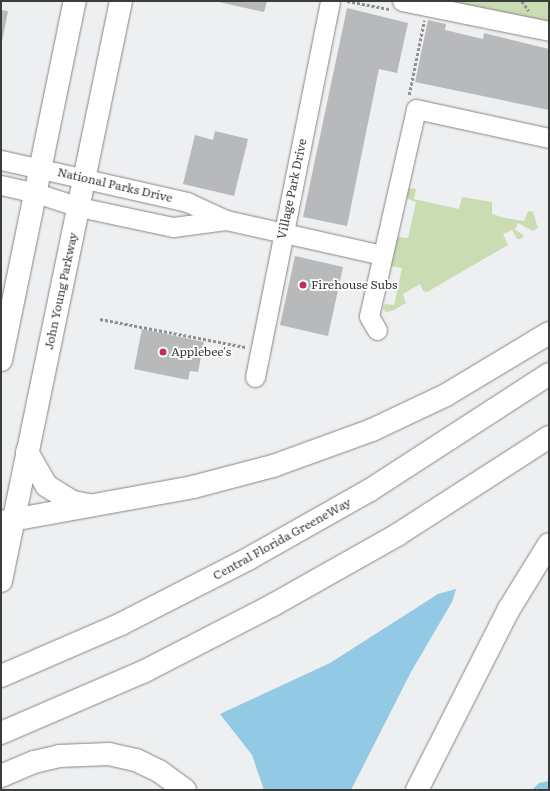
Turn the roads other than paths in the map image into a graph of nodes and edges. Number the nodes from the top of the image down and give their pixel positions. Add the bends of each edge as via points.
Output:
1 (75, 1) edge
2 (122, 1) edge
3 (330, 1) edge
4 (398, 6) edge
5 (549, 31) edge
6 (549, 138) edge
7 (1, 160) edge
8 (41, 168) junction
9 (85, 179) junction
10 (1, 185) edge
11 (36, 193) junction
12 (79, 207) junction
13 (226, 220) junction
14 (283, 234) junction
15 (382, 255) junction
16 (377, 330) dead end
17 (549, 333) edge
18 (1, 360) edge
19 (549, 374) edge
20 (255, 377) dead end
21 (549, 437) edge
22 (28, 452) junction
23 (96, 506) junction
24 (7, 520) edge
25 (549, 544) edge
26 (1, 580) edge
27 (6, 674) edge
28 (1, 733) edge
29 (1, 776) edge
30 (184, 790) edge
31 (417, 790) edge

1 - 8 highway
2 - 9 highway, John Young Parkway
3 - 14 street, Village Park Drive
4 - 5 street via 427,6
6 - 15 street via 416,109
7 - 8 street, National Parks Drive
8 - 9 street, National Parks Drive
8 - 11 highway
9 - 12 highway, John Young Parkway
9 - 13 street, National Parks Drive via 187,202
10 - 11 street, National Parks Drive
11 - 12 street, National Parks Drive
11 - 18 highway
12 - 13 street, National Parks Drive via 173,227
12 - 22 highway, John Young Parkway
13 - 14 street, National Parks Drive
14 - 15 street, National Parks Drive
14 - 20 street, Village Park Drive
15 - 16 street via 369,316
17 - 23 highway via 446,395 372,430 273,466 193,487
19 - 27 highway, Central Florida GreeneWay via 430,453 295,532 121,624
21 - 28 highway via 397,535 273,605 144,671
22 - 23 highway via 46,486 73,502
22 - 24 highway, John Young Parkway
23 - 24 highway
24 - 26 highway, John Young Parkway
25 - 31 highway via 509,609
29 - 30 highway via 34,762 59,756 109,754 136,760 159,771

